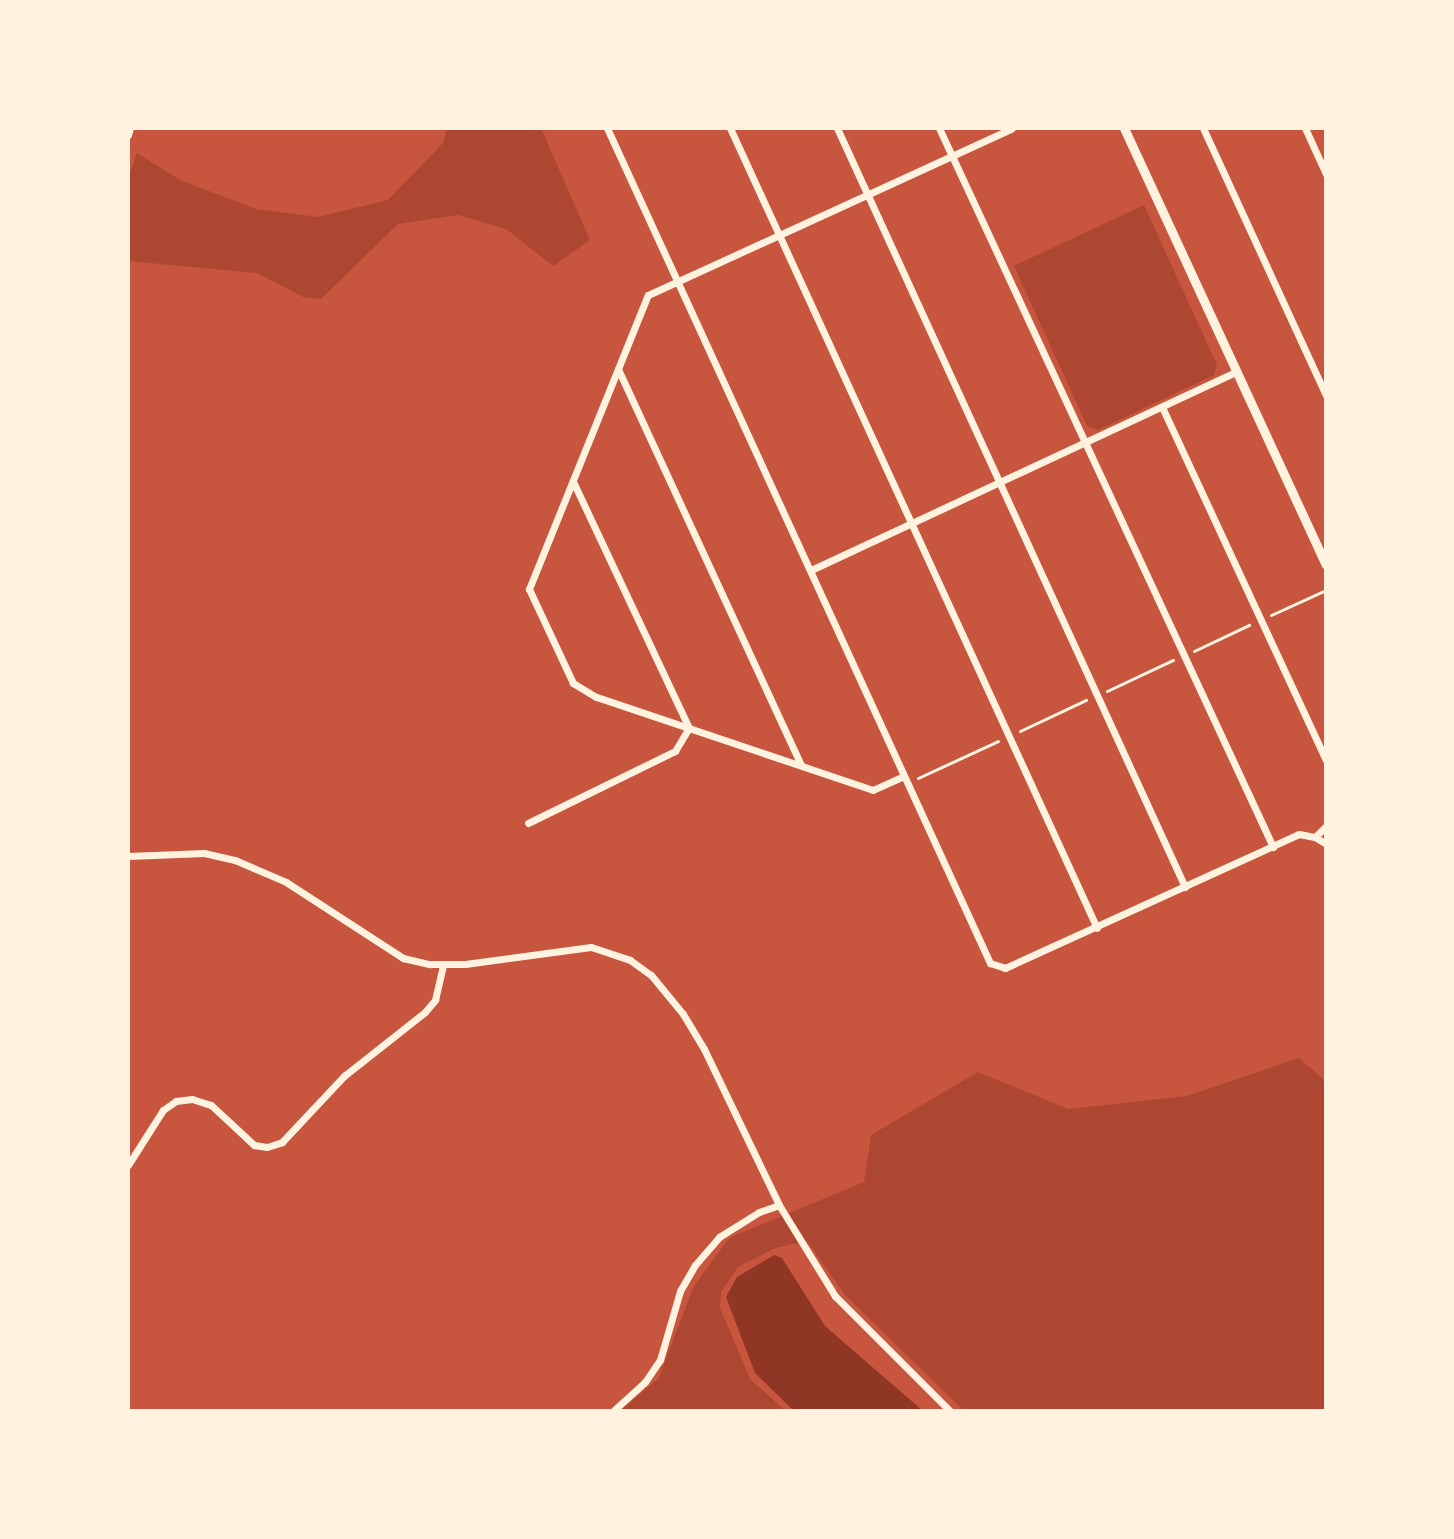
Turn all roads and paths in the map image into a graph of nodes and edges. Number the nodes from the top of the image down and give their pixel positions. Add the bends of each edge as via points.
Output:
1 (130, 128) edge
2 (607, 128) edge
3 (730, 128) edge
4 (837, 128) edge
5 (939, 128) edge
6 (1012, 128) edge
7 (1124, 128) edge
8 (1203, 128) edge
9 (1305, 128) edge
10 (128, 135) edge
11 (951, 156) junction
12 (1326, 174) edge
13 (867, 194) junction
14 (779, 234) junction
15 (677, 281) junction
16 (618, 369) junction
17 (1236, 372) junction
18 (1326, 395) edge
19 (1162, 407) junction
20 (1085, 443) junction
21 (573, 481) junction
22 (1000, 483) junction
23 (914, 522) junction
24 (1326, 565) edge
25 (811, 570) junction
26 (1326, 590) edge
27 (1261, 620) junction
28 (1184, 655) junction
29 (1097, 695) junction
30 (689, 728) junction
31 (1010, 735) junction
32 (1326, 760) edge
33 (801, 765) junction
34 (906, 779) junction
35 (528, 823) dead end
36 (1326, 826) edge
37 (1315, 837) junction
38 (1326, 844) edge
39 (1273, 847) junction
40 (128, 856) edge
41 (1185, 887) junction
42 (1097, 928) junction
43 (443, 964) junction
44 (128, 1165) edge
45 (779, 1205) junction
46 (613, 1411) edge
47 (950, 1411) edge

1 - 10 street
2 - 15 street
3 - 14 street
4 - 13 street
5 - 11 street
6 - 11 street
7 - 17 street
8 - 18 street
9 - 12 street
11 - 13 street
11 - 20 street
13 - 14 street
13 - 22 street
14 - 15 street
14 - 23 street
15 - 16 street via 648,295
15 - 25 street
16 - 21 street
16 - 33 street
17 - 19 street
17 - 24 street
19 - 20 street
19 - 27 street
20 - 22 street
20 - 28 street
21 - 30 street
21 - 30 street via 529,589 573,683 596,697
22 - 23 street
22 - 29 street
23 - 25 street
23 - 31 street
25 - 34 street
26 - 27 path
27 - 28 path
27 - 32 street
28 - 29 path
28 - 39 street
29 - 31 path
29 - 41 street
30 - 33 street
30 - 35 street via 675,751
31 - 34 path
31 - 42 street
33 - 34 street via 873,790
34 - 42 street via 990,963 1005,968
36 - 37 street
37 - 38 street
37 - 39 street via 1299,834
39 - 41 street
40 - 43 street via 204,853 235,860 286,882 403,958
41 - 42 street
43 - 44 street via 435,1000 425,1012 344,1076 282,1142 254,1145 211,1105 176,1101 163,1110
43 - 45 street via 591,947 630,960 651,975 704,1049
45 - 46 street via 719,1237 695,1265 680,1291 660,1360
45 - 47 street via 835,1296

